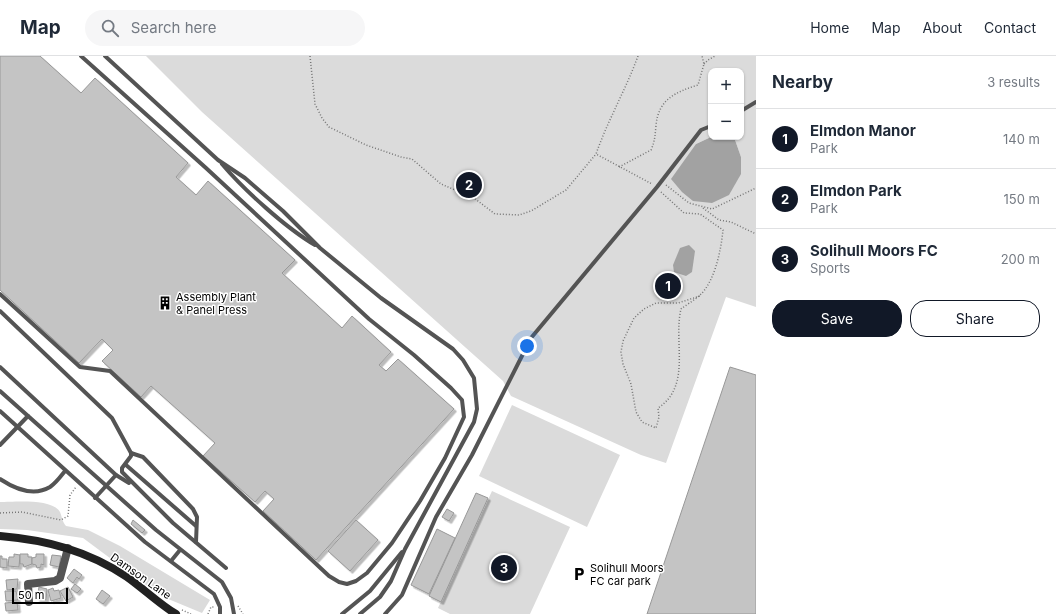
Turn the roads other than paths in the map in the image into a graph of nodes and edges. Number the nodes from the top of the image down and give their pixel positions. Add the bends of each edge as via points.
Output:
1 (81, 56) edge
2 (105, 56) edge
3 (756, 102) edge
4 (744, 109) edge
5 (708, 127) edge
6 (218, 160) junction
7 (320, 248) junction
8 (0, 294) edge
9 (0, 311) edge
10 (0, 367) edge
11 (0, 391) edge
12 (0, 411) edge
13 (28, 416) junction
14 (17, 427) junction
15 (0, 446) edge
16 (131, 452) junction
17 (126, 465) junction
18 (65, 471) junction
19 (116, 475) junction
20 (0, 479) edge
21 (106, 485) junction
22 (135, 486) junction
23 (95, 498) junction
24 (196, 526) junction
25 (0, 536) edge
26 (196, 542) junction
27 (68, 548) junction
28 (405, 549) junction
29 (180, 550) junction
30 (171, 561) junction
31 (226, 568) dead end
32 (29, 602) dead end
33 (176, 614) edge
34 (220, 614) edge
35 (234, 614) edge
36 (342, 614) edge
37 (360, 614) edge
38 (385, 614) edge

1 - 8 lane via 369,320 451,388 462,400 464,418 420,502 392,543 367,573 356,581 343,583 329,576 110,371 80,367
2 - 6 lane
3 - 4 lane
5 - 38 lane via 701,130 662,181 531,338 472,455 436,517 402,595
6 - 7 lane via 245,178
6 - 7 lane via 260,201 303,238
7 - 28 lane via 382,298 453,349 474,378 477,409 474,422
9 - 16 lane via 112,418
10 - 19 lane
11 - 13 lane
12 - 14 lane
13 - 14 lane
13 - 21 lane
14 - 15 lane
14 - 18 lane
16 - 17 lane
16 - 24 lane via 143,457 193,509 197,517
17 - 22 lane via 122,472
17 - 24 lane
18 - 20 lane via 51,486 40,491 19,490
18 - 23 lane
19 - 21 lane
19 - 22 lane
21 - 23 lane
21 - 29 lane
22 - 26 lane
23 - 30 lane
24 - 26 lane
25 - 27 street, Damson Lane via 35,540
26 - 31 lane
27 - 32 street via 60,578 55,581 28,584
27 - 33 street, Damson Lane via 112,568
28 - 36 lane via 370,591
28 - 37 lane via 386,589
29 - 30 lane
29 - 35 lane via 222,582 228,591
30 - 34 lane via 214,594 220,607

